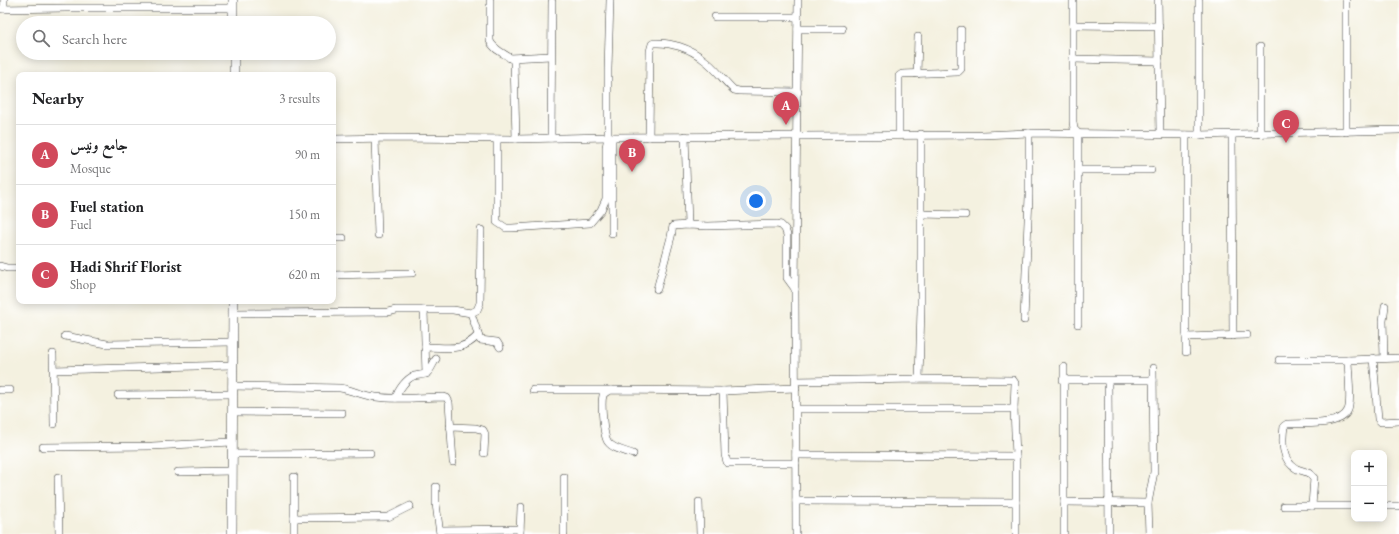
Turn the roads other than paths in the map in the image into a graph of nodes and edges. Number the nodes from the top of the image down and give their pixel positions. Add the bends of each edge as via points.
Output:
1 (4, 0) edge
2 (490, 0) edge
3 (610, 0) edge
4 (798, 0) edge
5 (1073, 0) edge
6 (1158, 0) edge
7 (1199, 0) edge
8 (1346, 0) edge
9 (552, 2) dead end
10 (233, 4) edge
11 (2, 9) edge
12 (233, 16) edge
13 (715, 17) dead end
14 (798, 18) junction
15 (1074, 25) junction
16 (1159, 26) junction
17 (798, 29) junction
18 (842, 29) dead end
19 (961, 30) dead end
20 (918, 37) dead end
21 (1260, 47) dead end
22 (552, 56) junction
23 (510, 58) junction
24 (1074, 59) junction
25 (234, 60) edge
26 (1159, 60) junction
27 (234, 72) edge
28 (917, 74) junction
29 (798, 92) junction
30 (1399, 130) edge
31 (1346, 132) junction
32 (1029, 133) junction
33 (899, 134) junction
34 (921, 134) junction
35 (1078, 134) junction
36 (1160, 134) junction
37 (1260, 134) junction
38 (797, 135) junction
39 (1186, 135) junction
40 (1199, 135) junction
41 (1232, 135) junction
42 (610, 136) junction
43 (649, 136) junction
44 (685, 136) junction
45 (375, 138) junction
46 (551, 138) junction
47 (336, 139) edge
48 (498, 139) junction
49 (516, 139) junction
50 (1078, 170) junction
51 (1151, 170) dead end
52 (921, 214) junction
53 (965, 215) dead end
54 (688, 225) junction
55 (481, 230) dead end
56 (612, 233) dead end
57 (378, 235) dead end
58 (336, 238) edge
59 (343, 238) dead end
60 (0, 266) edge
61 (16, 268) edge
62 (412, 273) dead end
63 (336, 275) edge
64 (657, 289) dead end
65 (795, 289) junction
66 (233, 304) edge
67 (1385, 306) dead end
68 (424, 310) junction
69 (233, 313) junction
70 (471, 313) junction
71 (1024, 320) dead end
72 (1078, 324) dead end
73 (478, 335) junction
74 (1247, 335) dead end
75 (66, 336) dead end
76 (1233, 336) junction
77 (1186, 337) junction
78 (233, 342) junction
79 (425, 347) junction
80 (500, 347) dead end
81 (1186, 352) dead end
82 (53, 354) dead end
83 (1373, 358) junction
84 (1384, 358) junction
85 (1399, 358) edge
86 (436, 359) dead end
87 (1279, 360) dead end
88 (1348, 360) junction
89 (232, 365) junction
90 (1064, 368) dead end
91 (1153, 368) dead end
92 (54, 370) junction
93 (426, 374) junction
94 (919, 379) junction
95 (1063, 380) junction
96 (1153, 380) junction
97 (1108, 381) junction
98 (796, 384) junction
99 (0, 390) edge
100 (10, 390) dead end
101 (232, 390) junction
102 (533, 390) dead end
103 (611, 390) junction
104 (723, 391) junction
105 (118, 395) dead end
106 (396, 398) junction
107 (1014, 408) junction
108 (796, 410) junction
109 (232, 412) junction
110 (342, 413) dead end
111 (1399, 421) edge
112 (54, 424) dead end
113 (450, 427) junction
114 (232, 442) junction
115 (43, 447) dead end
116 (370, 453) dead end
117 (484, 453) dead end
118 (232, 454) junction
119 (633, 454) dead end
120 (796, 455) junction
121 (1016, 456) junction
122 (453, 462) dead end
123 (796, 463) junction
124 (232, 471) junction
125 (178, 472) dead end
126 (58, 477) dead end
127 (294, 477) dead end
128 (564, 477) dead end
129 (436, 487) dead end
130 (796, 501) junction
131 (699, 502) dead end
132 (1016, 502) junction
133 (1064, 502) junction
134 (1109, 502) junction
135 (1148, 503) junction
136 (410, 506) dead end
137 (1284, 506) dead end
138 (1312, 506) junction
139 (1351, 506) edge
140 (1387, 506) edge
141 (1399, 506) edge
142 (521, 507) dead end
143 (294, 518) junction
144 (520, 531) edge
145 (440, 532) edge
146 (59, 534) edge
147 (232, 534) edge
148 (294, 534) edge
149 (564, 534) edge
150 (700, 534) edge
151 (796, 534) edge
152 (1016, 534) edge
153 (1064, 534) edge
154 (1109, 534) edge
155 (1149, 534) edge

1 - 11 street
2 - 23 street via 491,44
3 - 42 street
4 - 14 street
5 - 15 street
6 - 16 street
7 - 40 street
8 - 31 street
9 - 22 street
10 - 11 street
10 - 12 main road
13 - 14 street
14 - 17 street
15 - 16 street
15 - 24 street
16 - 26 street
17 - 18 street
17 - 29 street
19 - 28 street via 960,71
20 - 28 street
21 - 37 street
22 - 23 street
22 - 46 street
23 - 49 street via 514,61
24 - 26 street
24 - 35 street via 1074,127
25 - 27 main road
26 - 36 street
28 - 33 street via 899,76
29 - 38 street
29 - 43 street via 734,90 704,59 694,53 671,44 654,43 650,51
30 - 31 street
31 - 37 street
32 - 34 street
32 - 35 street
32 - 71 street
33 - 34 street
33 - 38 street
34 - 52 street
35 - 36 street
35 - 50 street
36 - 39 street
37 - 41 street
38 - 44 street
38 - 65 street
39 - 40 street
39 - 77 street
40 - 41 street
41 - 76 street
42 - 43 street
42 - 46 street
42 - 48 street via 606,147 606,199 592,222 512,228 506,228 497,222
42 - 56 street
43 - 44 street
44 - 54 street
45 - 47 street
45 - 48 street
45 - 57 street
46 - 49 street
48 - 49 street
50 - 51 street
50 - 72 street
52 - 53 street
52 - 94 street
54 - 64 street via 673,226
54 - 65 street via 781,225 787,235 787,278
55 - 70 street via 480,303 477,310
58 - 59 street
60 - 61 street
62 - 63 street
65 - 98 street
66 - 69 main road
67 - 84 street
68 - 69 street
68 - 70 street
68 - 79 street
69 - 78 main road
70 - 73 street
73 - 79 street via 462,347
73 - 80 street via 480,340 497,342
74 - 76 street
75 - 78 street via 107,344
76 - 77 street
77 - 81 street
78 - 89 main road
79 - 93 street
82 - 92 street
83 - 84 street
83 - 88 street
83 - 111 street via 1378,419 1381,422
84 - 85 street
86 - 93 street
87 - 88 street
88 - 138 street via 1349,408 1346,413 1332,421 1284,426 1283,445 1286,459 1297,469 1309,473 1314,478
89 - 92 street
89 - 101 main road
90 - 95 street
91 - 96 street
92 - 112 street
93 - 106 street via 409,378
94 - 98 street
94 - 107 street via 1013,380
95 - 97 street
95 - 133 street
96 - 97 street
96 - 135 street via 1154,472
97 - 134 street
98 - 104 street
98 - 108 street
99 - 100 street
101 - 105 street
101 - 106 street via 340,388 374,397
101 - 109 main road
102 - 103 street
103 - 104 street
103 - 119 street via 603,396 606,440 612,446
104 - 123 street via 725,455 728,464
106 - 113 street via 447,398
107 - 108 street
107 - 121 street
108 - 120 street
109 - 110 street
109 - 114 main road
113 - 117 street via 483,430
113 - 122 street
114 - 115 street
114 - 118 main road
116 - 118 street
118 - 124 main road
120 - 121 street
120 - 123 street
121 - 132 street
123 - 130 street
124 - 125 street
124 - 147 main road
126 - 146 street
127 - 143 street
128 - 149 street
129 - 145 street
130 - 132 street
130 - 151 street
131 - 150 street
132 - 152 street
133 - 134 street
133 - 153 street
134 - 135 street
134 - 154 street
135 - 155 street
136 - 143 street via 388,517
137 - 138 street
138 - 139 street
140 - 141 street
142 - 144 street
143 - 148 street
144 - 145 street

